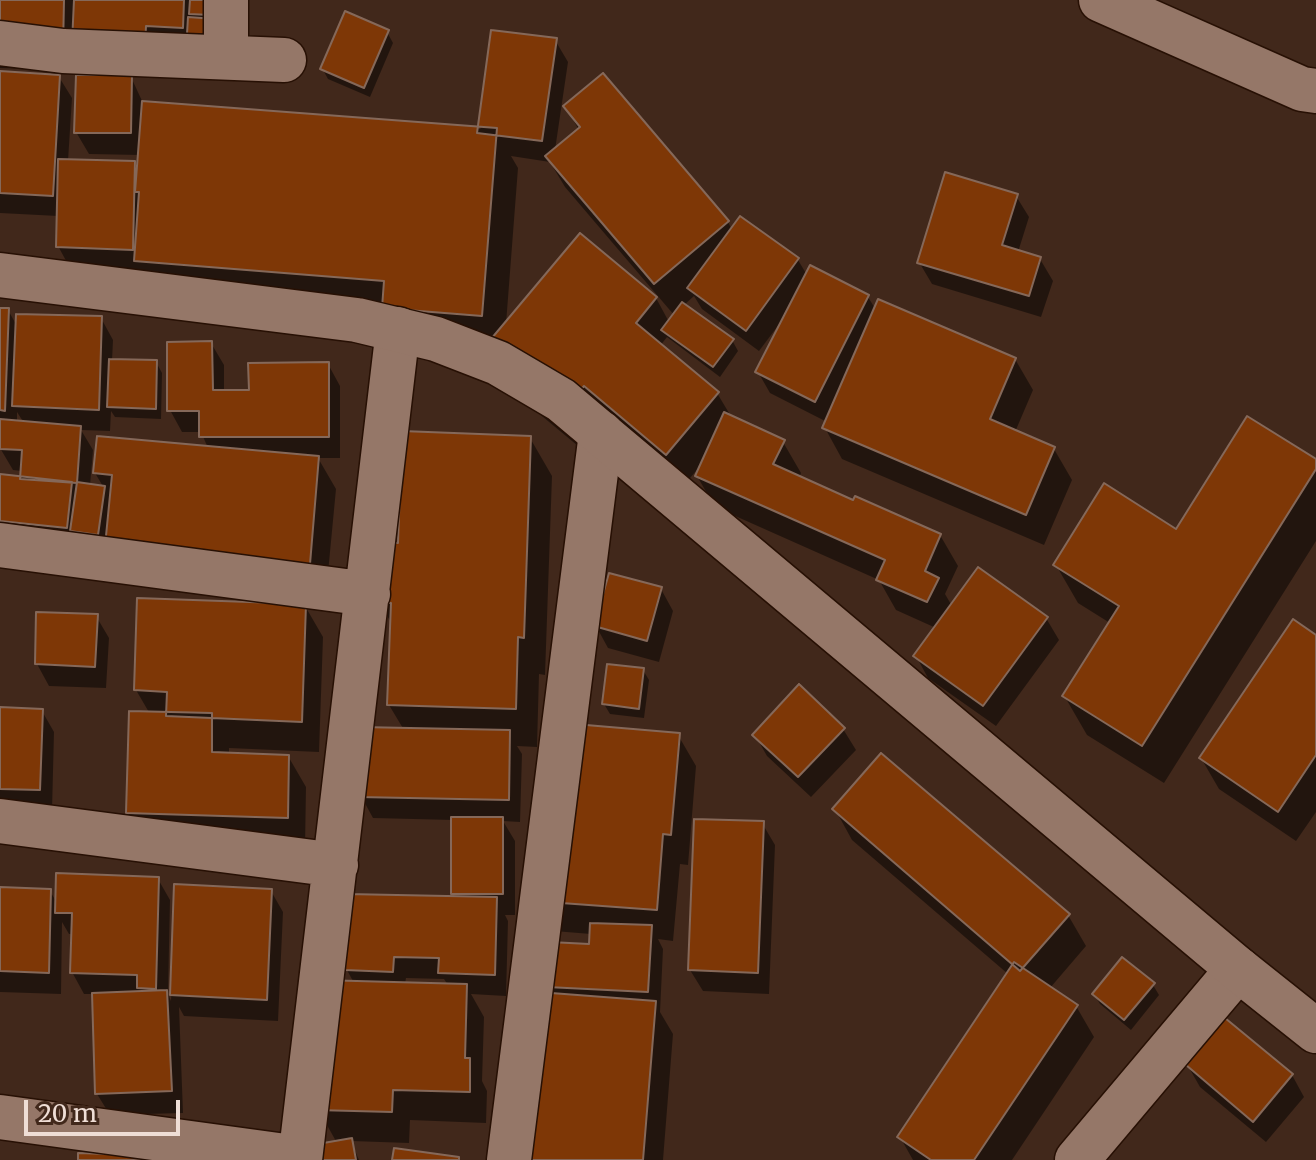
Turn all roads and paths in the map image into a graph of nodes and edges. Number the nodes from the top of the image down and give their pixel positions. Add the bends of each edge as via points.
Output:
1 (226, 0) edge
2 (1101, 0) edge
3 (0, 43) edge
4 (226, 57) junction
5 (284, 60) dead end
6 (1316, 91) edge
7 (0, 275) edge
8 (398, 329) junction
9 (601, 433) junction
10 (0, 545) edge
11 (368, 594) junction
12 (0, 821) edge
13 (336, 865) junction
14 (1238, 969) junction
15 (1316, 1031) edge
16 (0, 1117) edge
17 (300, 1159) edge
18 (509, 1160) edge
19 (1077, 1160) edge

1 - 4 street
2 - 6 street
3 - 4 street via 63,51
4 - 5 street
7 - 8 street
8 - 9 street via 498,363 561,400
8 - 11 street
9 - 14 street
9 - 18 street
10 - 11 street
11 - 13 street
12 - 13 street
13 - 17 street
14 - 15 street
14 - 19 street
16 - 17 street

